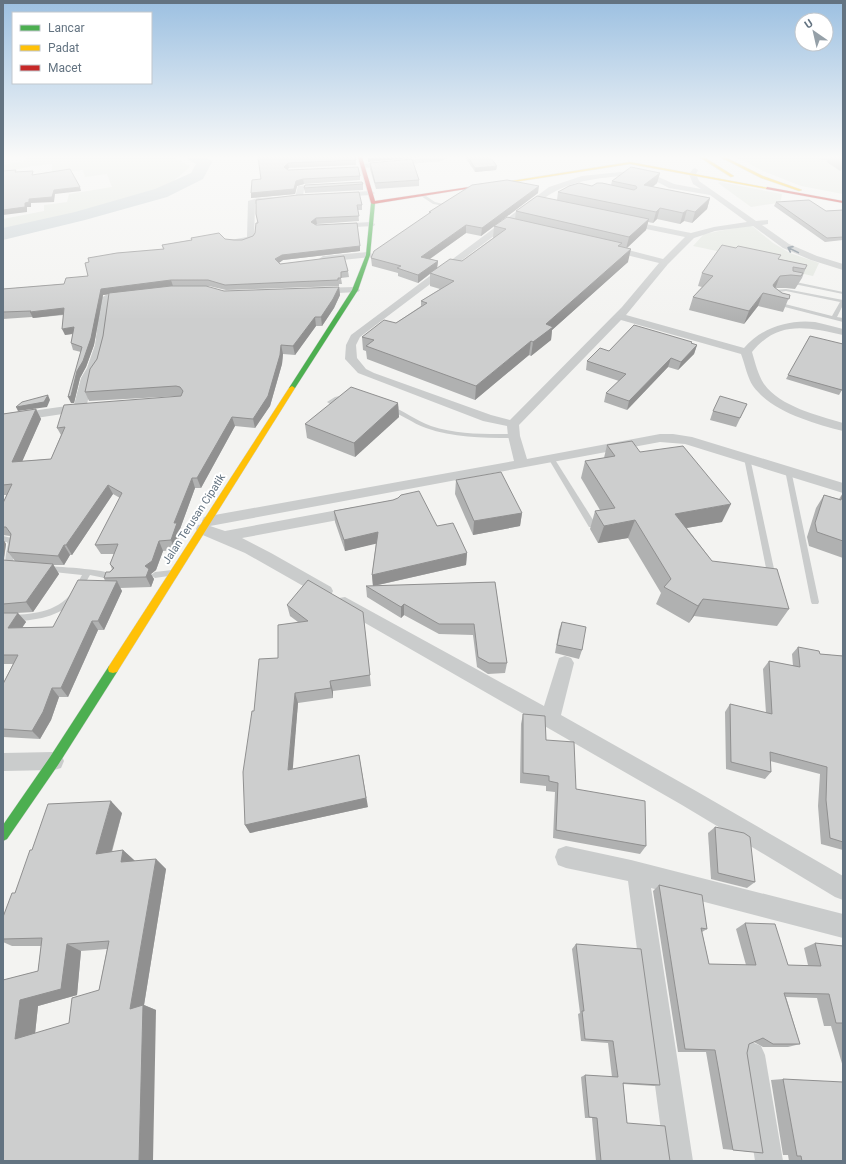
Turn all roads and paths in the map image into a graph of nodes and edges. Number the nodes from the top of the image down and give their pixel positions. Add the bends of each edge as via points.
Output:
1 (251, 211) edge
2 (371, 211) edge
3 (524, 211) edge
4 (736, 211) edge
5 (750, 211) edge
6 (616, 220) edge
7 (765, 222) junction
8 (753, 223) junction
9 (371, 224) junction
10 (324, 226) edge
11 (691, 236) junction
12 (233, 242) edge
13 (597, 245) edge
14 (368, 255) junction
15 (843, 259) edge
16 (313, 260) edge
17 (665, 262) junction
18 (843, 267) edge
19 (792, 282) edge
20 (123, 287) edge
21 (355, 290) junction
22 (311, 292) edge
23 (843, 293) edge
24 (138, 294) edge
25 (106, 298) junction
26 (843, 301) edge
27 (623, 312) junction
28 (834, 317) junction
29 (843, 320) edge
30 (843, 332) edge
31 (749, 348) junction
32 (354, 398) edge
33 (330, 402) edge
34 (385, 406) edge
35 (94, 407) edge
36 (80, 408) junction
37 (3, 419) edge
38 (513, 424) junction
39 (843, 427) edge
40 (514, 436) junction
41 (551, 458) junction
42 (747, 458) junction
43 (522, 464) junction
44 (788, 470) junction
45 (843, 488) edge
46 (370, 509) edge
47 (206, 525) junction
48 (592, 525) dead end
49 (226, 536) junction
50 (3, 538) edge
51 (23, 568) edge
52 (37, 568) edge
53 (88, 572) junction
54 (173, 573) junction
55 (155, 575) dead end
56 (114, 577) edge
57 (772, 584) edge
58 (814, 602) dead end
59 (3, 618) edge
60 (565, 663) dead end
61 (550, 720) junction
62 (54, 761) junction
63 (3, 762) edge
64 (3, 835) edge
65 (566, 857) dead end
66 (638, 874) junction
67 (843, 889) edge
68 (843, 926) edge
69 (752, 1055) edge
70 (679, 1161) edge
71 (769, 1161) edge

1 - 12 street via 251,238
2 - 9 main road, Jalan Terusan Cipatik
3 - 38 street via 510,225 356,335 351,345 351,358 362,371 370,375 487,418
4 - 8 street
5 - 7 street
6 - 11 street
7 - 8 street
7 - 15 street via 802,246
8 - 11 street via 714,229
18 -> 8 street via 796,251
9 - 10 street
9 - 14 main road, Jalan Terusan Cipatik
11 - 17 street
13 - 17 street
14 - 16 street
14 - 21 main road, Jalan Terusan Cipatik
17 - 27 street
19 - 23 lane
20 - 25 street via 118,294
21 - 22 street
21 - 47 main road, Jalan Terusan Cipatik
24 - 25 street
25 - 36 street via 100,345 87,378
26 - 28 lane
26 - 28 lane via 786,290 777,291 771,299 779,304
27 - 31 street
27 - 38 street
28 - 29 lane
30 - 31 street via 812,325 798,325 777,329 762,336
31 - 39 street via 758,384 767,395 803,414
32 - 33 lane via 346,396
34 - 40 lane via 426,426 452,433
35 - 36 street
36 - 37 street
38 - 40 street
40 - 43 street
41 - 42 street via 641,440 666,438 687,440
41 - 43 street
41 - 48 lane
42 - 44 street
42 - 57 lane
43 - 47 street via 220,520
44 - 45 street
44 - 58 lane
46 - 49 street
47 - 49 street
47 - 54 main road, Jalan Terusan Cipatik
49 - 61 street
50 - 51 lane via 12,544 9,561 11,566
52 - 53 lane
53 - 56 lane
53 - 59 lane via 66,604 41,614
54 - 55 lane
54 - 62 main road, Jalan Terusan Cipatik
60 - 61 street
61 - 67 street
62 - 63 street
62 - 64 main road, Jalan Terusan Cipatik
65 - 66 street
66 - 68 street
66 - 70 street
69 - 71 street

